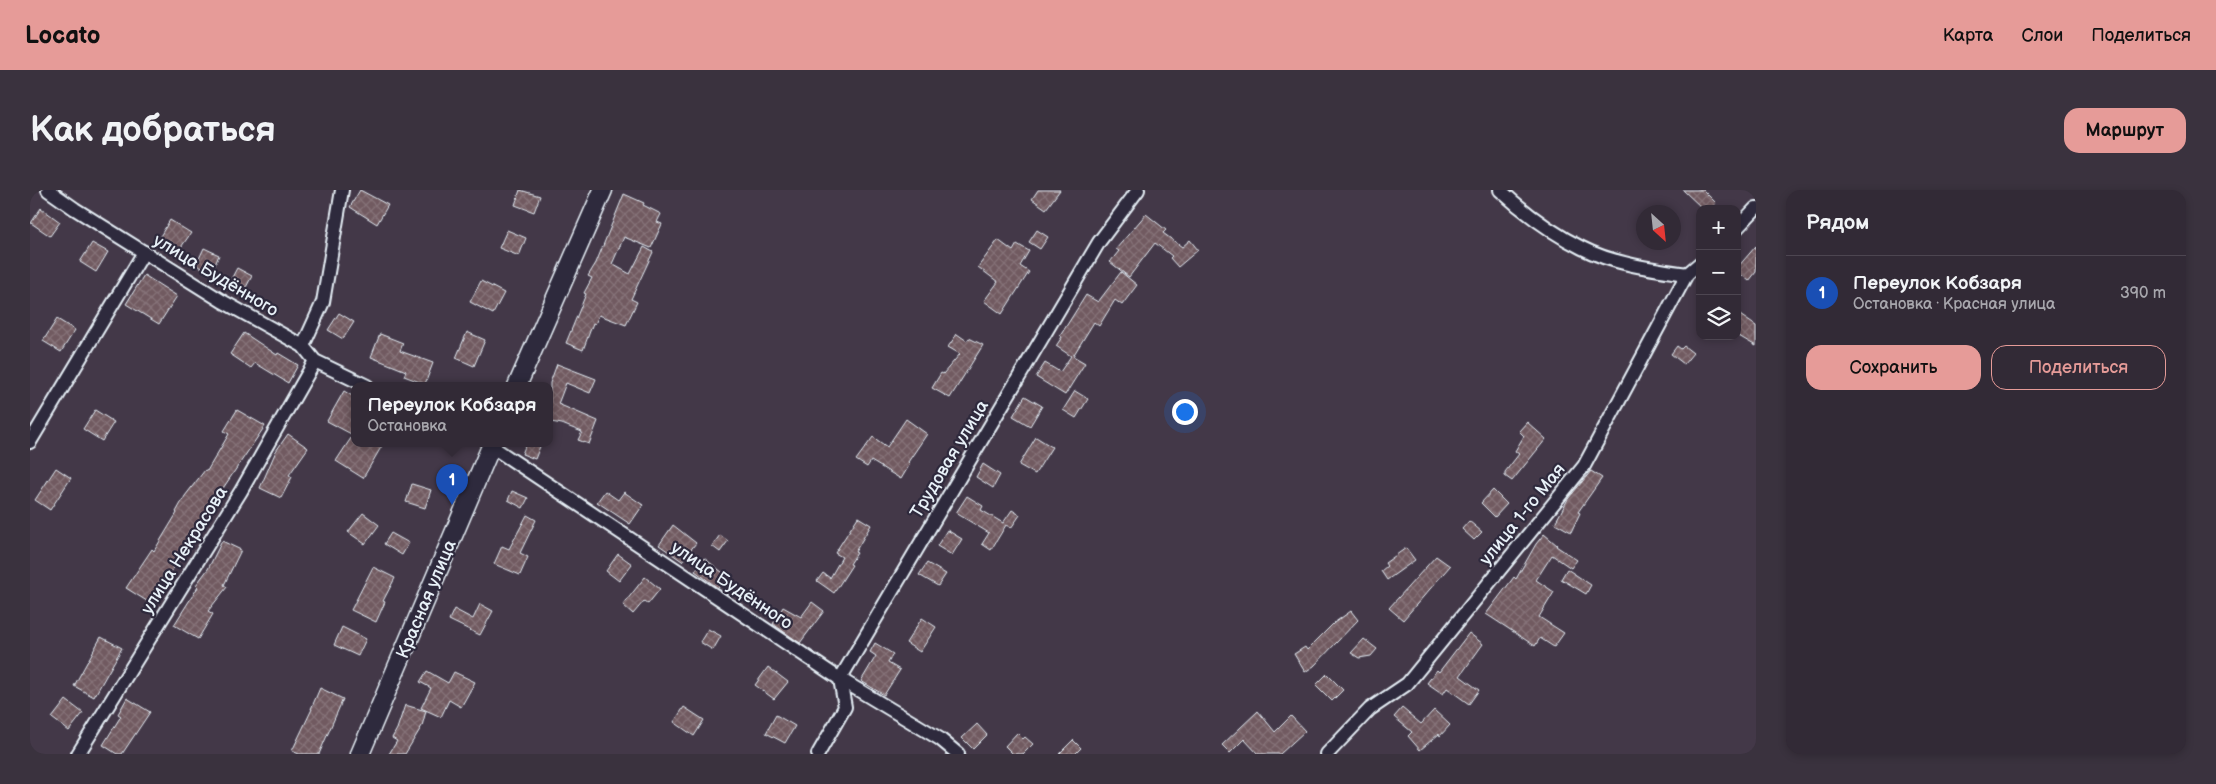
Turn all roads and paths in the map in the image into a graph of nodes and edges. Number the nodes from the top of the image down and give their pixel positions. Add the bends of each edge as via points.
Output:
1 (48, 190) edge
2 (342, 190) edge
3 (603, 190) edge
4 (1138, 190) edge
5 (1500, 190) edge
6 (1756, 208) edge
7 (1741, 224) edge
8 (144, 252) junction
9 (1696, 266) edge
10 (1687, 274) junction
11 (303, 346) junction
12 (315, 362) junction
13 (358, 382) edge
14 (520, 382) edge
15 (30, 442) edge
16 (490, 447) edge
17 (495, 447) edge
18 (840, 679) junction
19 (78, 754) edge
20 (360, 754) edge
21 (818, 754) edge
22 (958, 754) edge
23 (1327, 754) edge

1 - 8 street, улица Будённого
2 - 11 street via 323,302
3 - 14 main road
4 - 18 street, Трудовая улица via 1099,242
5 - 10 street via 1528,215 1583,249 1633,265
6 - 7 street
8 - 11 street, улица Будённого
8 - 15 street
9 - 10 street, улица 1-го Мая
10 - 23 street, улица 1-го Мая via 1584,466 1407,684 1370,709
11 - 12 street, улица Будённого
12 - 13 street, улица Будённого
12 - 19 street, улица Некрасова via 241,490
16 - 20 main road, Красная улица
17 - 18 street, улица Будённого
18 - 21 street via 846,707
18 - 22 street, улица Будённого via 940,739

